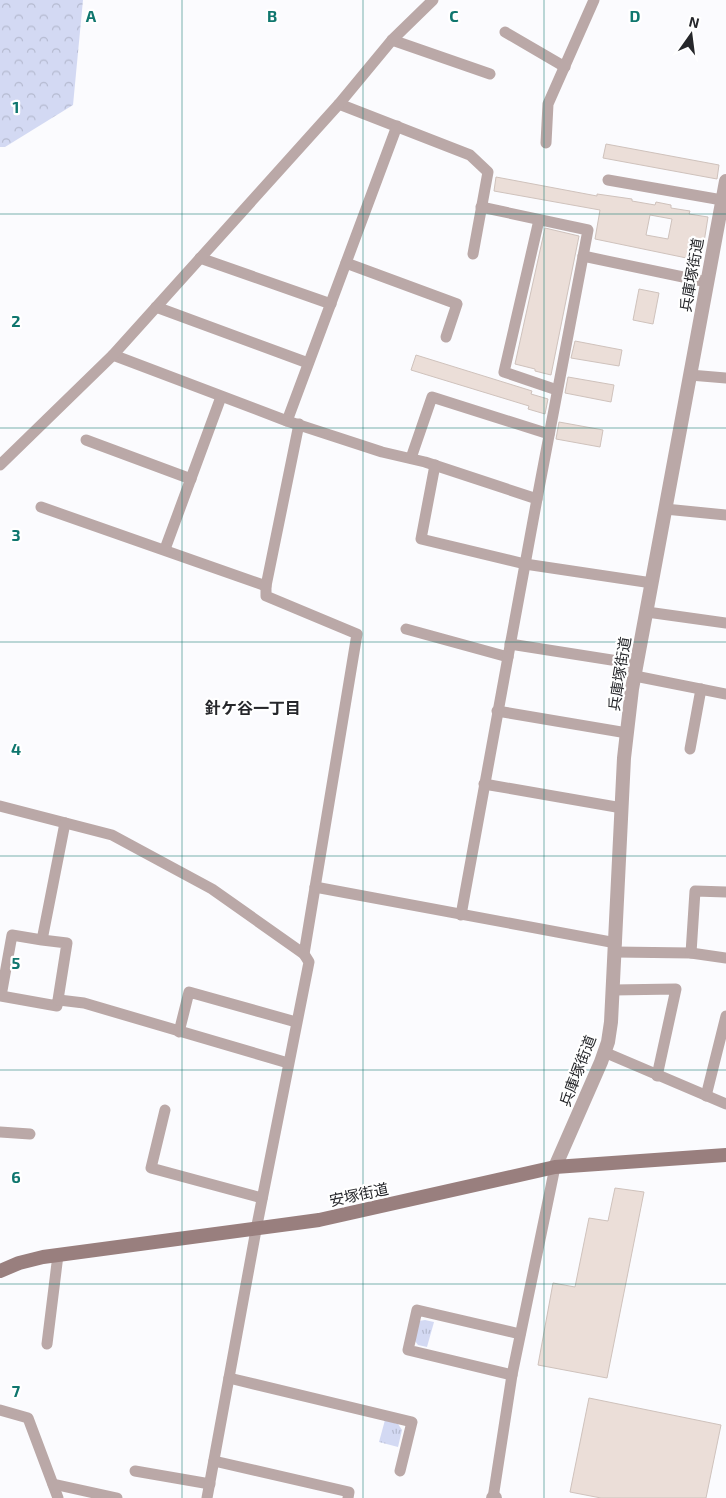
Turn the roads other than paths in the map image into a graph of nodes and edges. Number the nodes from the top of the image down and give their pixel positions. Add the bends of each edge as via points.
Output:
1 (433, 0) edge
2 (594, 0) edge
3 (505, 32) dead end
4 (392, 40) junction
5 (565, 67) junction
6 (490, 74) dead end
7 (339, 104) junction
8 (397, 126) junction
9 (546, 142) dead end
10 (608, 180) dead end
11 (726, 181) edge
12 (722, 200) junction
13 (481, 207) junction
14 (539, 220) junction
15 (473, 254) dead end
16 (583, 256) junction
17 (200, 258) junction
18 (346, 263) junction
19 (708, 282) junction
20 (331, 304) junction
21 (156, 307) junction
22 (446, 337) dead end
23 (113, 355) junction
24 (308, 363) junction
25 (690, 375) junction
26 (726, 378) edge
27 (558, 390) junction
28 (221, 397) junction
29 (288, 421) junction
30 (299, 424) junction
31 (549, 434) junction
32 (86, 440) dead end
33 (411, 458) junction
34 (0, 465) edge
35 (436, 465) junction
36 (190, 480) junction
37 (537, 499) junction
38 (41, 506) dead end
39 (665, 508) junction
40 (726, 515) edge
41 (165, 549) junction
42 (525, 564) junction
43 (652, 583) junction
44 (266, 586) junction
45 (647, 612) junction
46 (726, 623) edge
47 (406, 629) dead end
48 (510, 644) junction
49 (508, 657) junction
50 (636, 670) junction
51 (701, 689) junction
52 (726, 694) edge
53 (498, 711) junction
54 (627, 733) junction
55 (690, 749) dead end
56 (484, 784) junction
57 (0, 806) edge
58 (622, 808) junction
59 (65, 823) junction
60 (315, 887) junction
61 (726, 892) edge
62 (461, 915) junction
63 (42, 940) junction
64 (615, 948) junction
65 (691, 953) junction
66 (304, 954) junction
67 (726, 958) edge
68 (613, 990) junction
69 (58, 1000) junction
70 (726, 1016) edge
71 (296, 1022) junction
72 (179, 1032) junction
73 (604, 1052) junction
74 (288, 1063) junction
75 (657, 1076) junction
76 (706, 1096) junction
77 (726, 1104) edge
78 (165, 1110) dead end
79 (0, 1132) edge
80 (30, 1134) dead end
81 (726, 1155) edge
82 (555, 1167) junction
83 (262, 1198) junction
84 (256, 1230) junction
85 (58, 1255) junction
86 (0, 1271) edge
87 (520, 1334) junction
88 (47, 1344) dead end
89 (512, 1375) junction
90 (229, 1378) junction
91 (0, 1410) edge
92 (214, 1461) junction
93 (135, 1471) dead end
94 (400, 1471) dead end
95 (53, 1484) junction
96 (210, 1484) junction
97 (58, 1498) edge
98 (117, 1498) edge
99 (207, 1498) edge
100 (348, 1498) edge
101 (494, 1498) edge

1 - 4 street
2 - 5 street
3 - 5 street
4 - 6 street
4 - 7 street
5 - 9 street via 548,104
7 - 8 street
7 - 17 street
8 - 13 street via 470,154 488,172
8 - 18 street
10 - 12 street
11 - 12 street, 兵庫塚街道
12 - 19 street, 兵庫塚街道
13 - 14 street
13 - 15 street
14 - 16 street via 588,230
14 - 27 street via 504,372
16 - 19 street
16 - 27 street
17 - 20 street
17 - 21 street
18 - 20 street
18 - 22 street via 457,304
19 - 25 street, 兵庫塚街道
20 - 24 street
21 - 23 street
21 - 24 street
23 - 28 street
23 - 34 street
24 - 29 street
25 - 26 street
25 - 39 street, 兵庫塚街道
27 - 31 street
28 - 29 street
28 - 36 street
29 - 30 street
30 - 33 street via 382,452
30 - 44 street
31 - 33 street via 432,397
31 - 37 street
32 - 36 street
33 - 35 street
35 - 37 street
35 - 42 street via 421,539
36 - 41 street
37 - 42 street
38 - 41 street
39 - 40 street
39 - 43 street, 兵庫塚街道
41 - 44 street
42 - 43 street
42 - 48 street
43 - 45 street, 兵庫塚街道
44 - 60 street via 266,596 357,634
45 - 46 street
45 - 50 street, 兵庫塚街道
47 - 49 street
48 - 49 street
48 - 50 street
49 - 53 street
50 - 51 street
50 - 54 street, 兵庫塚街道
51 - 52 street
51 - 55 street
53 - 54 street
53 - 56 street
54 - 58 street, 兵庫塚街道
56 - 58 street
56 - 62 street
57 - 59 street
58 - 64 street, 兵庫塚街道
59 - 63 street
59 - 66 street via 112,835 212,889
60 - 62 street
60 - 66 street
61 - 65 street via 695,891
62 - 64 street
63 - 69 street via 67,943
63 - 69 street via 12,935 1,996 57,1006
64 - 65 street
64 - 68 street, 兵庫塚街道
65 - 67 street
66 - 71 street via 309,962
68 - 73 street, 兵庫塚街道 via 611,1022
68 - 75 street via 676,989
69 - 72 street via 84,1004
70 - 76 street
71 - 72 street via 189,992
71 - 74 street
72 - 74 street
73 - 75 street
73 - 82 street, 兵庫塚街道
74 - 83 street
75 - 76 street
76 - 77 street
78 - 83 street via 151,1168
79 - 80 street
81 - 82 main road, 安塚街道
82 - 84 main road, 安塚街道 via 370,1210
82 - 87 street
83 - 84 street
84 - 85 main road, 安塚街道
84 - 90 street
85 - 86 main road, 安塚街道 via 19,1263
85 - 88 street
87 - 89 street
87 - 89 street via 418,1310 408,1350
89 - 101 street
90 - 92 street
90 - 94 street via 412,1422
91 - 95 street via 28,1418
92 - 96 street
92 - 100 street via 349,1492
93 - 96 street
95 - 97 street
95 - 98 street
96 - 99 street

